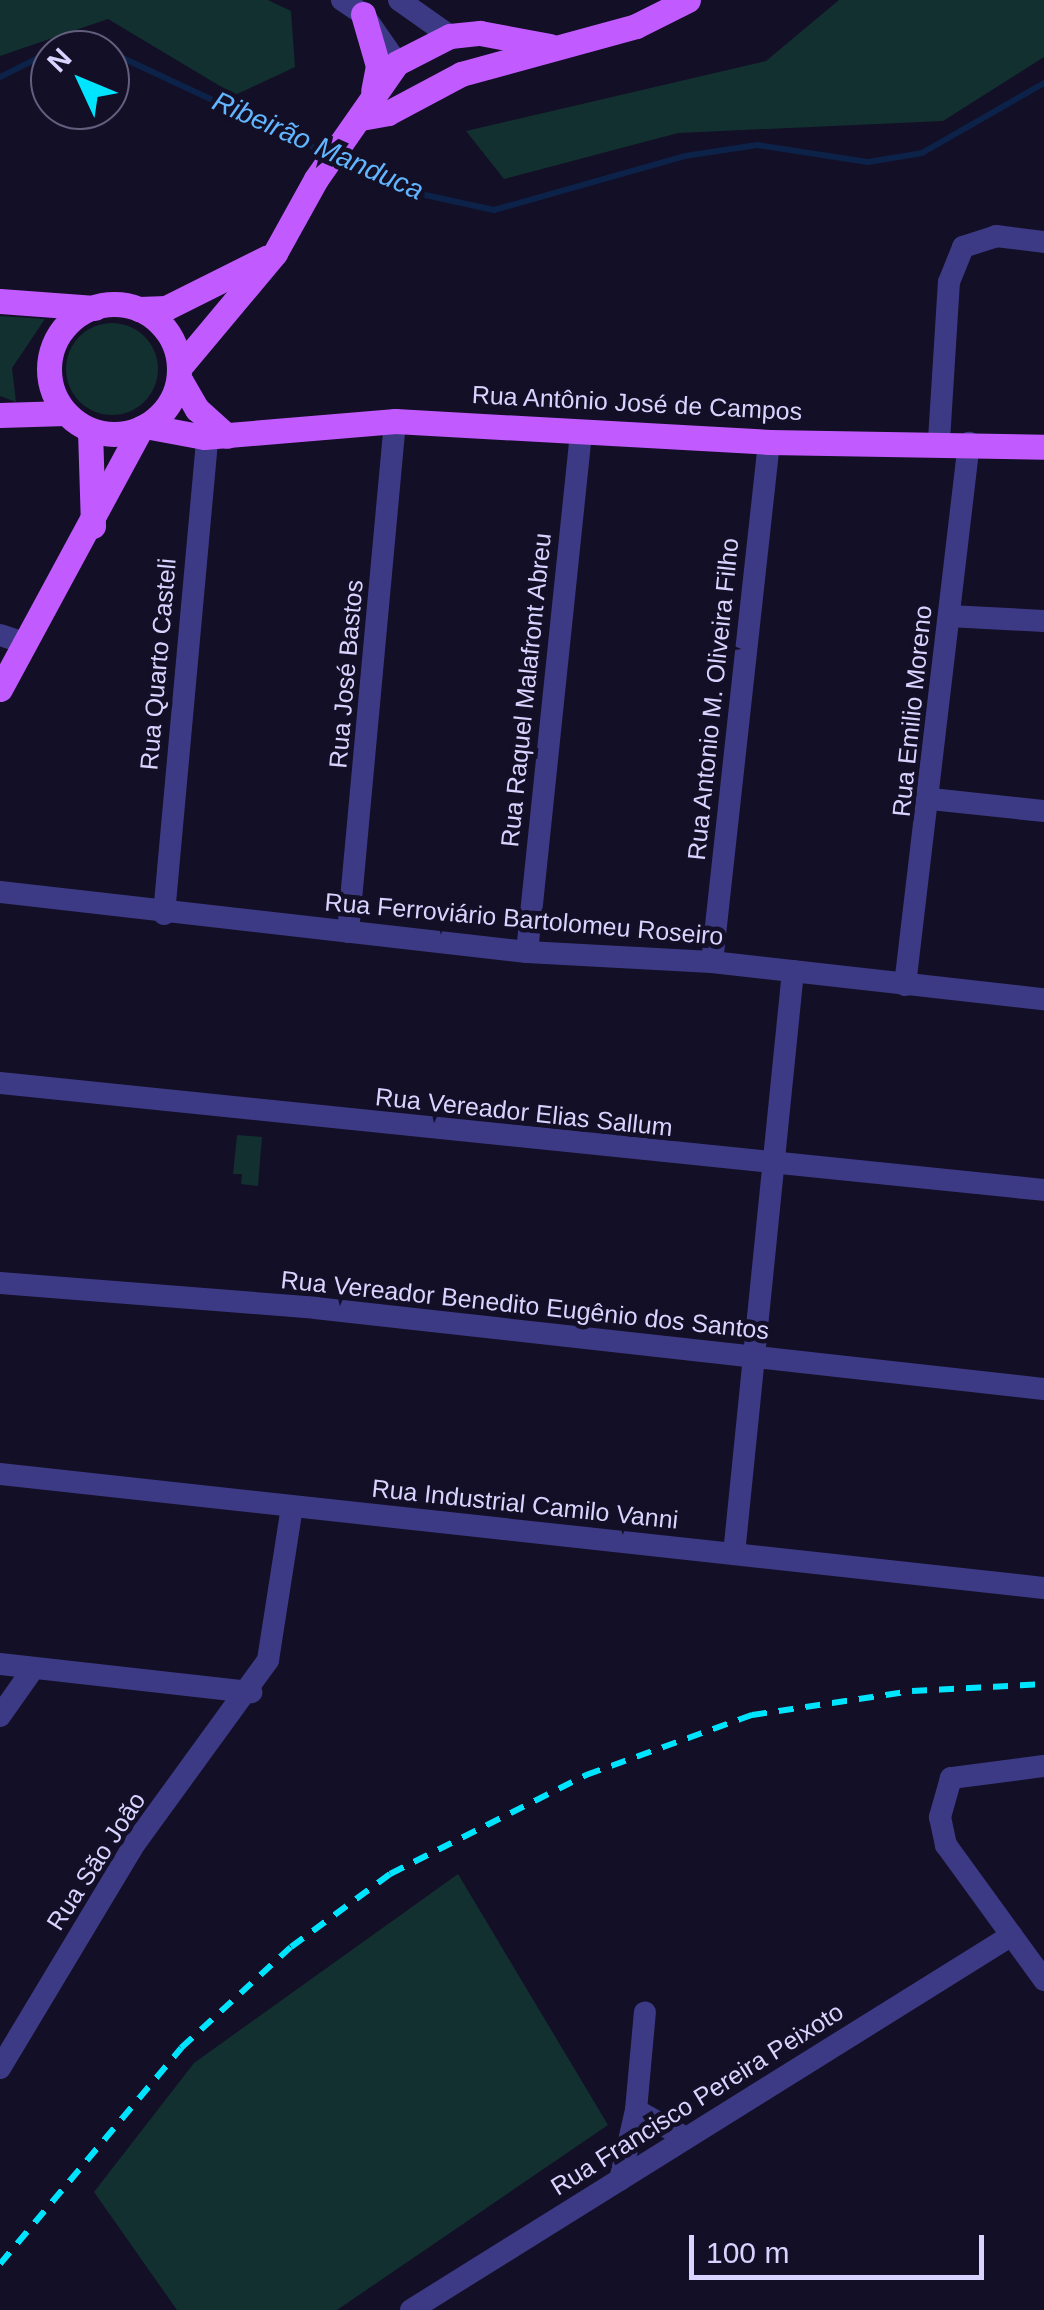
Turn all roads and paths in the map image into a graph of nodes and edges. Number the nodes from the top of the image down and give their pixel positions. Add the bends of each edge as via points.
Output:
1 (399, 0) edge
2 (688, 0) edge
3 (352, 7) edge
4 (450, 36) junction
5 (550, 46) junction
6 (397, 64) junction
7 (461, 74) junction
8 (425, 88) junction
9 (373, 92) junction
10 (358, 124) junction
11 (1044, 242) edge
12 (275, 254) junction
13 (0, 301) edge
14 (95, 308) junction
15 (140, 309) junction
16 (179, 373) junction
17 (66, 413) junction
18 (0, 415) edge
19 (394, 421) junction
20 (143, 427) junction
21 (90, 430) junction
22 (214, 431) junction
23 (581, 434) junction
24 (939, 440) junction
25 (769, 442) junction
26 (969, 443) junction
27 (1044, 447) edge
28 (92, 526) junction
29 (950, 616) junction
30 (1044, 620) edge
31 (11, 639) edge
32 (0, 690) edge
33 (932, 800) junction
34 (1044, 812) edge
35 (0, 892) edge
36 (164, 914) junction
37 (348, 932) junction
38 (527, 952) junction
39 (712, 962) junction
40 (792, 972) junction
41 (904, 985) junction
42 (1044, 998) edge
43 (0, 1083) edge
44 (772, 1164) junction
45 (1044, 1190) edge
46 (0, 1283) edge
47 (752, 1356) junction
48 (1044, 1388) edge
49 (0, 1474) edge
50 (292, 1507) junction
51 (734, 1554) junction
52 (1044, 1588) edge
53 (0, 1664) edge
54 (33, 1669) junction
55 (251, 1692) junction
56 (0, 1716) edge
57 (1044, 1766) edge
58 (1012, 1935) junction
59 (1044, 1980) edge
60 (645, 2012) dead end
61 (0, 2068) edge
62 (636, 2110) junction
63 (686, 2138) junction
64 (620, 2180) junction
65 (411, 2310) edge

1 - 4 street
2 - 5 main road via 636,26
3 - 6 street
3 - 9 main road via 378,66
4 - 5 main road via 480,33
4 - 6 main road
4 - 7 main road via 461,53
5 - 7 main road via 526,59
6 - 8 main road
6 - 9 main road
7 - 8 main road
8 - 10 main road
9 - 10 main road
10 - 12 main road via 316,179
11 - 24 street via 996,236 963,247 949,282
12 - 15 main road via 166,308
12 - 16 main road
13 - 14 main road
14 - 15 main road
14 - 17 main road via 62,330 52,350 54,394
15 - 16 main road via 168,332
16 - 20 main road via 173,397
16 - 22 main road
17 - 18 main road
17 - 21 main road
19 - 22 main road, Rua Antônio José de Campos
19 - 23 main road, Rua Antônio José de Campos
19 - 37 street, Rua José Bastos
20 - 21 main road
20 - 22 main road, Rua Antônio José de Campos
20 - 28 main road
21 - 28 main road
22 - 36 street, Rua Quarto Casteli
23 - 25 main road, Rua Antônio José de Campos
23 - 38 street, Rua Raquel Malafront Abreu
24 - 25 main road, Rua Antônio José de Campos
24 - 26 main road, Rua Antônio José de Campos
25 - 39 street, Rua Antonio M. Oliveira Filho
26 - 27 main road, Rua Antônio José de Campos
26 - 29 street, Rua Emilio Moreno
28 - 31 main road
29 - 30 street
29 - 33 street, Rua Emilio Moreno
31 - 32 main road
33 - 34 street
33 - 41 street, Rua Emilio Moreno
35 - 36 street, Rua Ferroviário Bartolomeu Roseiro
36 - 37 street, Rua Ferroviário Bartolomeu Roseiro
37 - 38 street, Rua Ferroviário Bartolomeu Roseiro
38 - 39 street, Rua Ferroviário Bartolomeu Roseiro
39 - 40 street, Rua Ferroviário Bartolomeu Roseiro
40 - 41 street, Rua Ferroviário Bartolomeu Roseiro
40 - 44 street
41 - 42 street, Rua Ferroviário Bartolomeu Roseiro
43 - 44 street, Rua Vereador Elias Sallum
44 - 45 street, Rua Vereador Elias Sallum
44 - 47 street
46 - 47 street, Rua Vereador Benedito Eugênio dos Santos via 316,1308
47 - 48 street, Rua Vereador Benedito Eugênio dos Santos
47 - 51 street
49 - 50 street, Rua Industrial Camilo Vanni
50 - 51 street, Rua Industrial Camilo Vanni
50 - 55 street, Rua São João via 268,1660
51 - 52 street, Rua Industrial Camilo Vanni
53 - 54 street
54 - 55 street
54 - 56 street
55 - 61 street, Rua São João via 136,1842
57 - 58 street via 951,1778 940,1817 946,1845
58 - 59 street
58 - 63 street, Rua Francisco Pereira Peixoto
60 - 62 street
62 - 63 street
62 - 64 street
63 - 64 street, Rua Francisco Pereira Peixoto
64 - 65 street, Rua Francisco Pereira Peixoto

